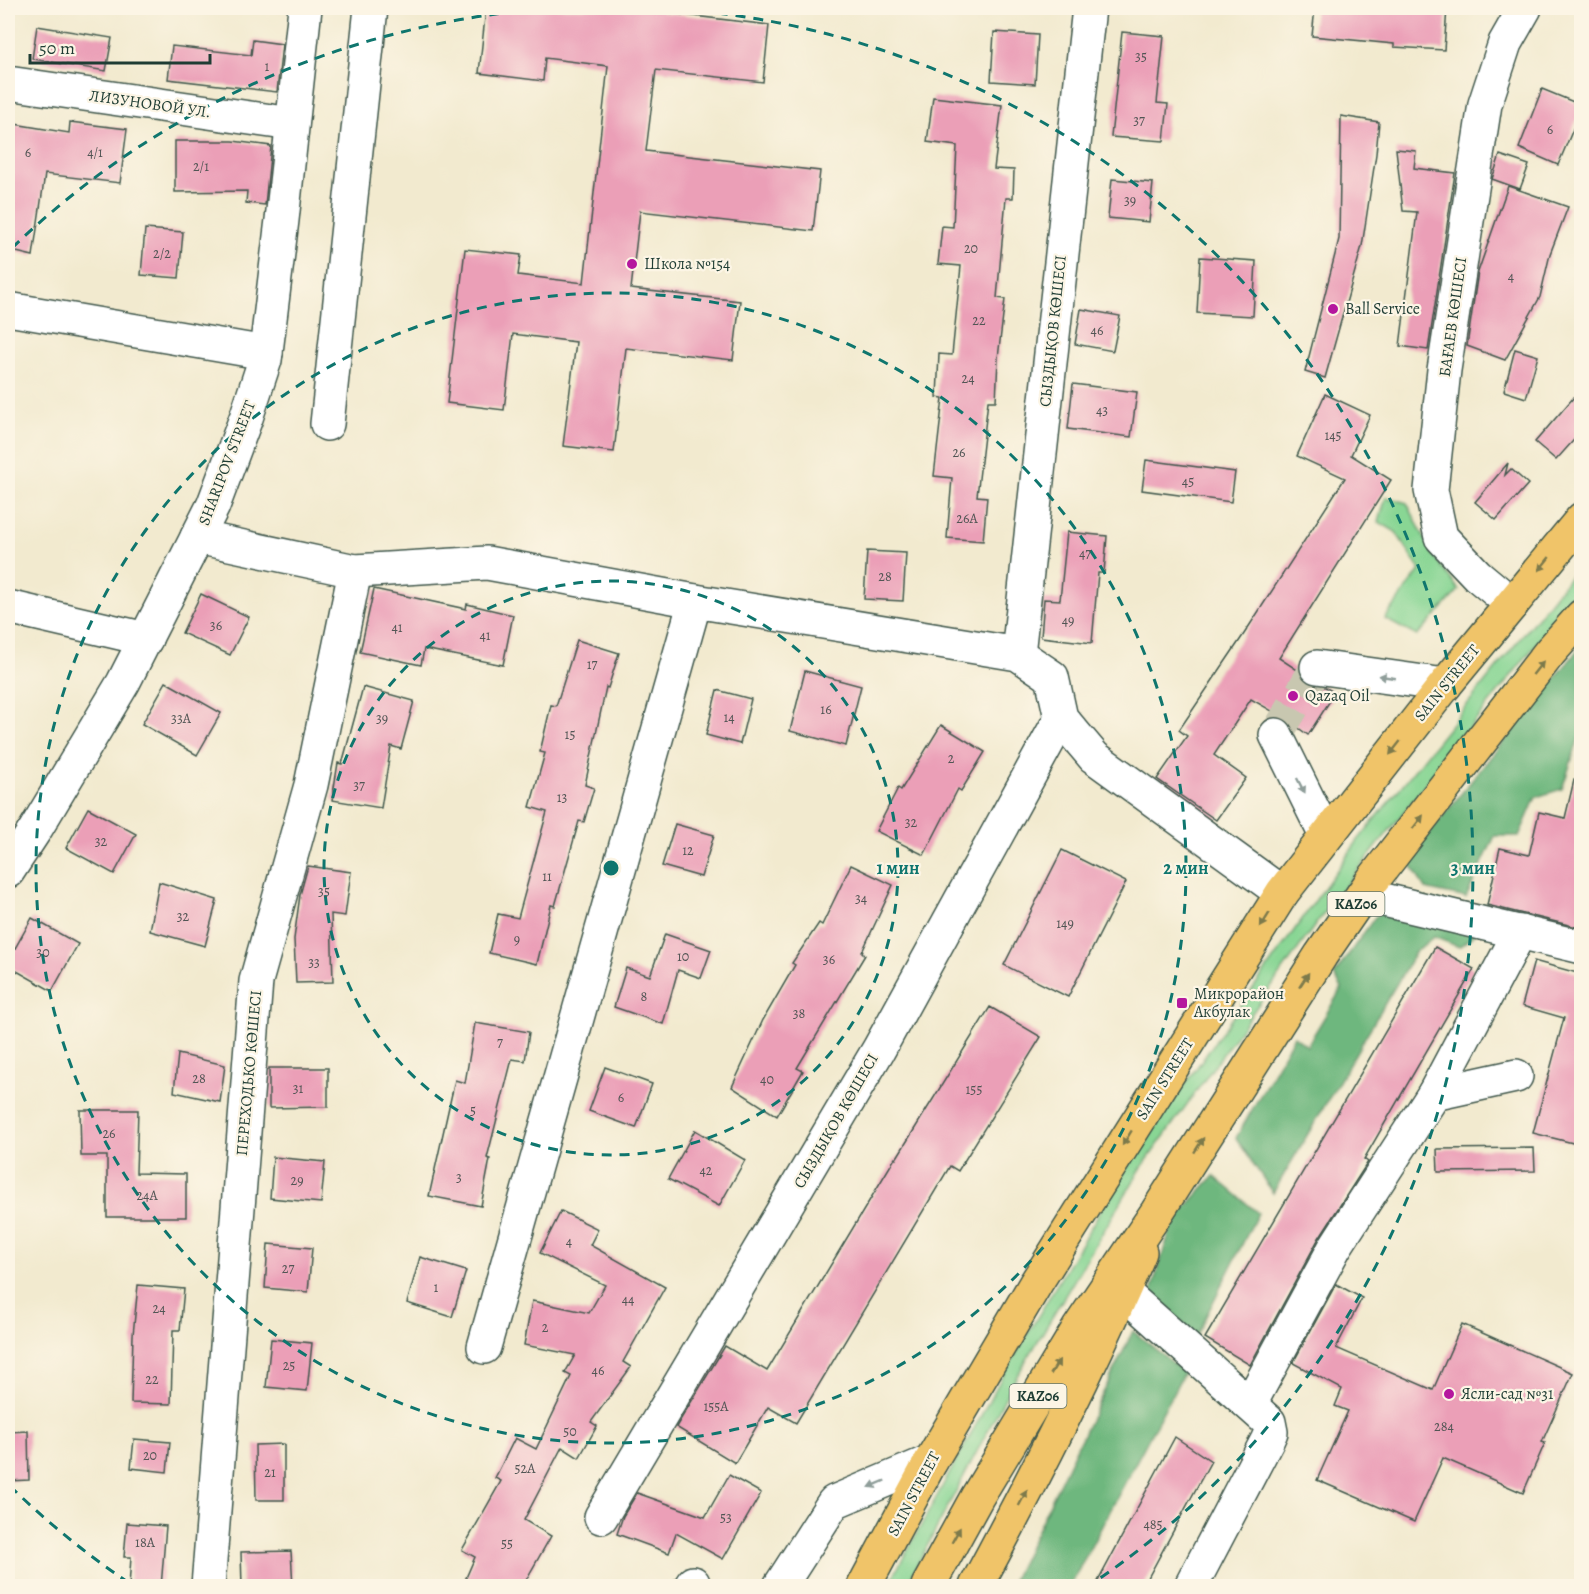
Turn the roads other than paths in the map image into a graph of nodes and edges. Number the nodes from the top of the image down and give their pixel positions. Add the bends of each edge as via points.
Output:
1 (305, 8) edge
2 (371, 8) edge
3 (1089, 8) edge
4 (1525, 8) edge
5 (8, 83) edge
6 (292, 124) junction
7 (8, 309) edge
8 (266, 353) junction
9 (327, 424) dead end
10 (1581, 519) edge
11 (197, 537) junction
12 (355, 571) junction
13 (695, 601) junction
14 (1512, 604) junction
15 (8, 607) edge
16 (1581, 616) edge
17 (146, 639) junction
18 (1017, 654) junction
19 (1317, 667) dead end
20 (1445, 684) junction
21 (1061, 718) junction
22 (1276, 735) dead end
23 (1326, 836) junction
24 (8, 871) edge
25 (1282, 892) junction
26 (1363, 895) junction
27 (1520, 933) junction
28 (1581, 947) edge
29 (1516, 1076) dead end
30 (1434, 1094) junction
31 (1157, 1212) junction
32 (1123, 1292) junction
33 (484, 1347) dead end
34 (1250, 1404) junction
35 (931, 1461) junction
36 (601, 1517) dead end
37 (982, 1578) edge
38 (208, 1587) edge
39 (780, 1587) edge
40 (864, 1587) edge
41 (928, 1587) edge
42 (1191, 1587) edge

1 - 6 street, SHARIPOV STREET
2 - 9 street
3 - 18 street, СЫЗДЫҚОВ КӨШЕСІ
4 - 14 street, БАҒАЕВ КӨШЕСІ via 1506,43 1485,104 1444,370 1431,490 1441,537
5 - 6 street, ЛИЗУНОВОЙ УЛ.
6 - 8 street, SHARIPOV STREET
7 - 8 street
8 - 11 street, SHARIPOV STREET via 246,418
10 -> 14 main road, SAIN STREET
11 - 12 street
11 - 17 street, SHARIPOV STREET
12 - 13 street via 487,563
12 - 38 street, ПЕРЕХОДЬКО КӨШЕСІ via 311,784 256,981
13 - 18 street
13 - 33 street
14 - 20 main road, SAIN STREET
15 - 17 street
26 -> 16 main road, KАZ06
17 - 24 street, SHARIPOV STREET
18 - 21 street via 1052,677
20 -> 19 street
20 -> 23 main road, SAIN STREET
21 - 25 street via 1094,756
21 - 36 street, СЫЗДЫҚОВ КӨШЕСІ via 879,1049
22 -> 23 street
23 - 25 main road, SAIN STREET
25 -> 35 main road, SAIN STREET via 1036,1283
26 - 27 street
31 -> 26 main road, KАZ06
27 - 28 street
27 - 30 street
29 - 30 street
30 - 34 street via 1335,1246
31 - 32 main road
41 -> 31 main road, KАZ06 via 1079,1328
32 - 34 street
37 -> 32 main road via 1053,1443
34 - 42 street via 1269,1422 1270,1432
35 -> 39 street via 834,1502
35 - 40 main road, SAIN STREET

